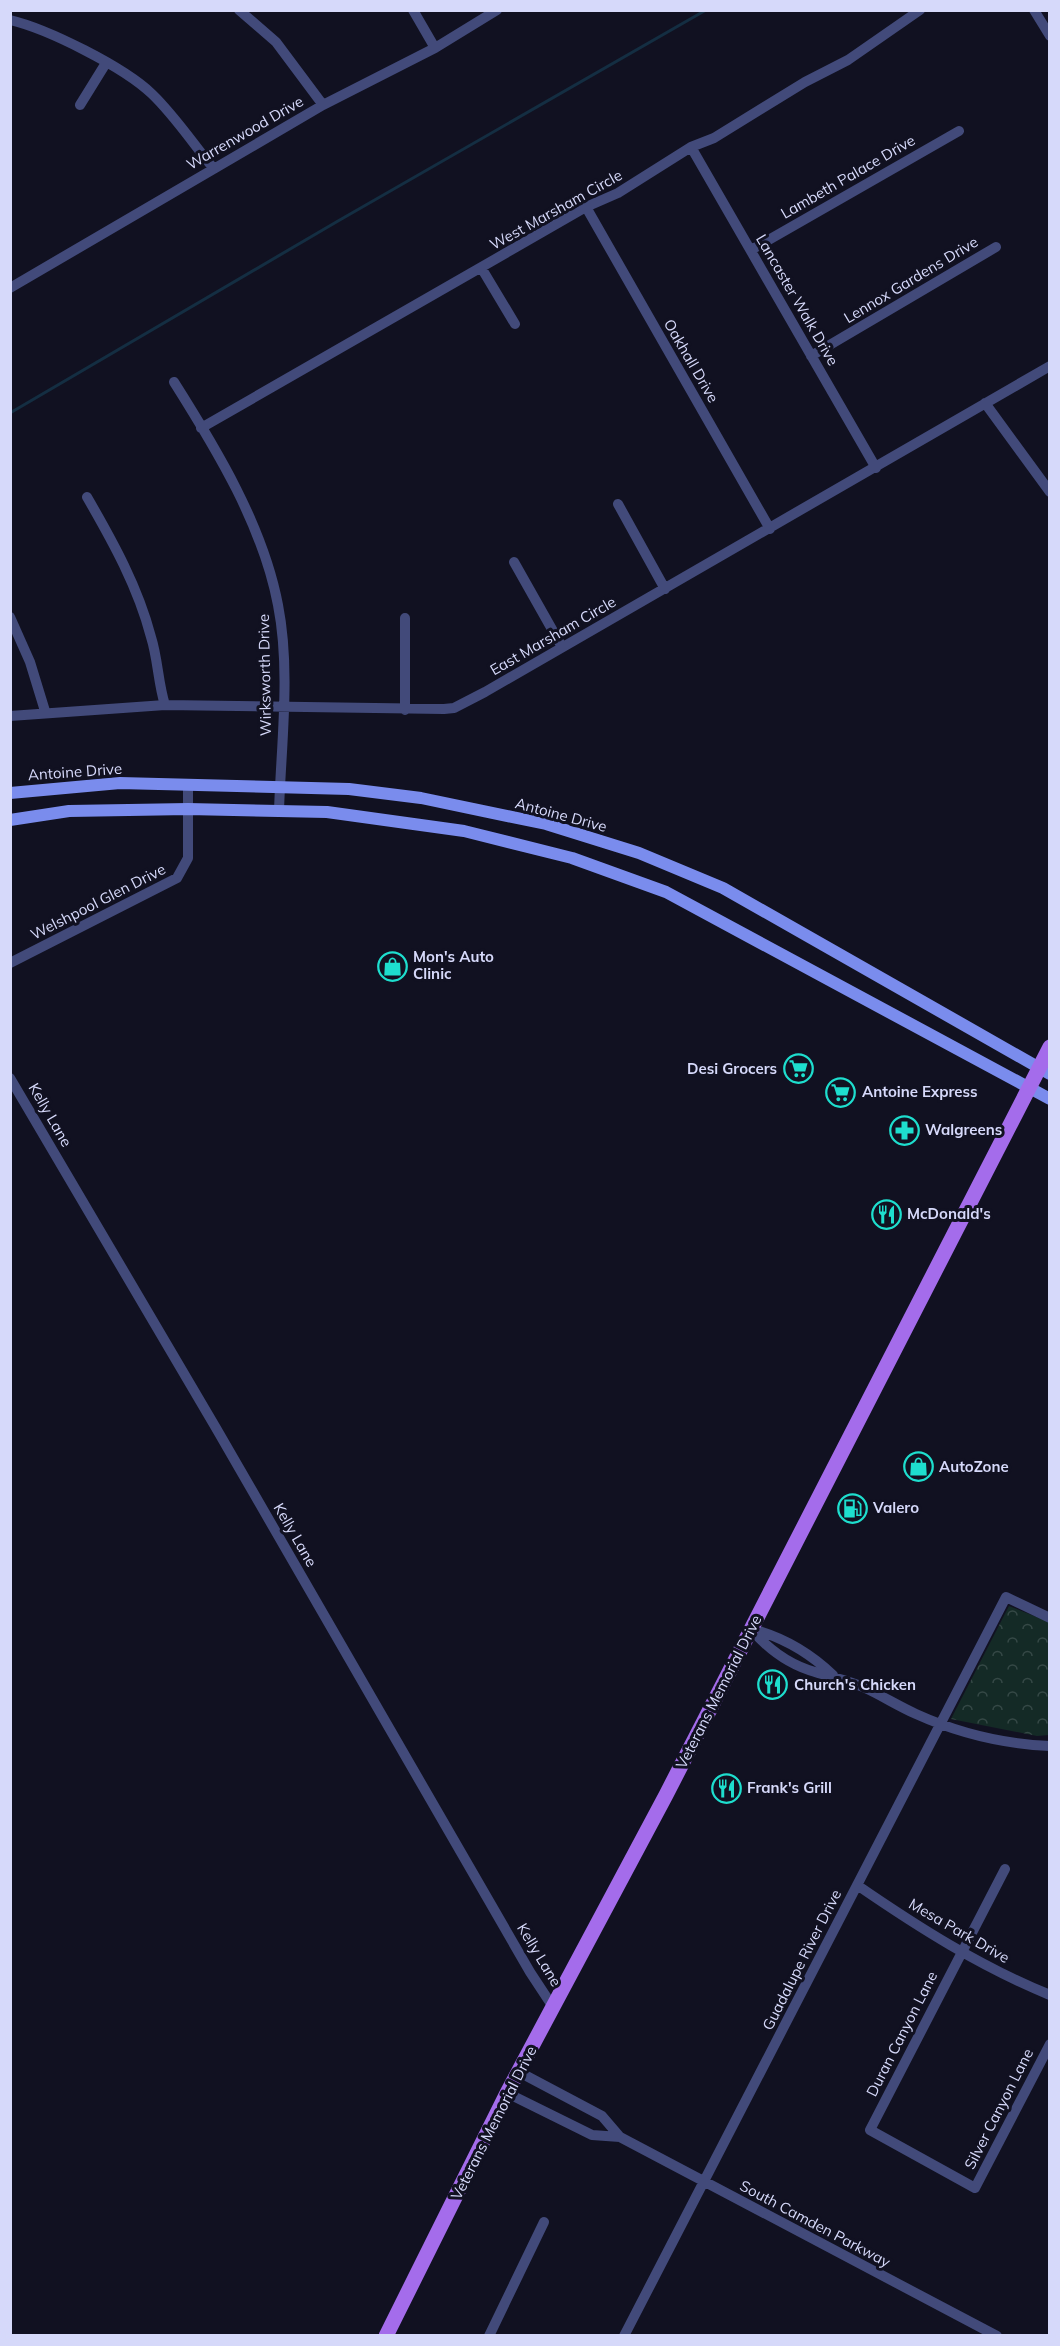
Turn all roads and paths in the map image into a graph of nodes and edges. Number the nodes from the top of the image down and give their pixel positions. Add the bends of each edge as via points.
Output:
1 (239, 10) edge
2 (413, 10) edge
3 (497, 10) edge
4 (920, 10) edge
5 (1034, 10) edge
6 (10, 20) edge
7 (1050, 36) edge
8 (435, 48) junction
9 (106, 63) junction
10 (80, 105) dead end
11 (322, 105) junction
12 (959, 131) dead end
13 (691, 147) junction
14 (214, 169) junction
15 (586, 207) junction
16 (996, 247) dead end
17 (751, 250) junction
18 (482, 269) junction
19 (10, 288) edge
20 (515, 324) dead end
21 (812, 356) junction
22 (1050, 366) edge
23 (174, 382) dead end
24 (985, 403) junction
25 (201, 428) junction
26 (876, 468) junction
27 (1050, 492) edge
28 (87, 497) dead end
29 (618, 504) dead end
30 (770, 529) junction
31 (514, 562) dead end
32 (665, 589) junction
33 (10, 617) edge
34 (405, 618) dead end
35 (562, 647) junction
36 (165, 705) junction
37 (284, 708) junction
38 (405, 710) junction
39 (45, 711) junction
40 (10, 716) edge
41 (188, 785) junction
42 (280, 786) junction
43 (10, 793) edge
44 (189, 809) junction
45 (279, 811) junction
46 (10, 820) edge
47 (11, 961) edge
48 (1050, 1047) edge
49 (1044, 1071) edge
50 (10, 1078) edge
51 (1029, 1088) junction
52 (1050, 1099) edge
53 (1050, 1618) edge
54 (751, 1629) junction
55 (834, 1676) junction
56 (941, 1725) junction
57 (1050, 1746) edge
58 (1005, 1869) dead end
59 (857, 1885) junction
60 (961, 1952) junction
61 (1050, 1995) edge
62 (553, 2007) junction
63 (1050, 2044) edge
64 (519, 2072) junction
65 (507, 2093) junction
66 (620, 2137) junction
67 (703, 2182) junction
68 (975, 2188) joint
69 (544, 2222) dead end
70 (386, 2336) edge
71 (489, 2336) edge
72 (624, 2336) edge
73 (998, 2336) edge

1 - 11 street via 276,42
2 - 8 street
3 - 8 street, Warrenwood Drive
4 - 13 street, West Marsham Circle via 848,60 714,138
5 - 7 street
6 - 9 street via 36,26
8 - 11 street, Warrenwood Drive
9 - 10 street
9 - 14 street via 152,94
11 - 14 street, Warrenwood Drive
12 - 17 street, Lambeth Palace Drive
13 - 15 street, West Marsham Circle via 618,193
13 - 17 street, Lancaster Walk Drive
14 - 19 street, Warrenwood Drive
15 - 18 street, West Marsham Circle
15 - 30 street, Oakhall Drive
16 - 21 street, Lennox Gardens Drive
17 - 21 street, Lancaster Walk Drive
18 - 20 street
18 - 25 street, West Marsham Circle
21 - 26 street, Lancaster Walk Drive
22 - 24 street, East Marsham Circle
23 - 25 street, Wirksworth Drive
24 - 26 street, East Marsham Circle
24 - 27 street
25 - 37 street, Wirksworth Drive via 255,532 272,581 282,633
26 - 30 street, East Marsham Circle
28 - 36 street via 141,603
29 - 32 street
30 - 32 street, East Marsham Circle
31 - 35 street
32 - 35 street, East Marsham Circle
33 - 39 street via 30,662
34 - 38 street
35 - 38 street, East Marsham Circle via 454,708
36 - 37 street, East Marsham Circle
36 - 39 street, East Marsham Circle
37 - 38 street, East Marsham Circle
37 - 42 street, Wirksworth Drive
39 - 40 street, East Marsham Circle
41 - 42 main road, Antoine Drive
41 - 43 main road, Antoine Drive via 120,783
41 - 44 street, Welshpool Glen Drive
42 - 45 street, Wirksworth Drive
42 - 49 main road, Antoine Drive via 421,798 546,824 639,853 766,910
44 - 45 main road
44 - 46 main road via 69,811
44 - 47 street, Welshpool Glen Drive via 188,858 177,878
45 - 51 main road via 327,812 464,831 572,858 666,892
48 - 49 main road, Veterans Memorial Drive
49 - 51 main road, Veterans Memorial Drive
50 - 62 street, Kelly Lane
51 - 52 main road
51 - 54 main road, Veterans Memorial Drive
53 - 56 street, Guadalupe River Drive via 1006,1597
54 - 55 street via 792,1644 818,1660
54 - 55 street via 785,1659
54 - 62 main road, Veterans Memorial Drive
55 - 56 street
56 - 57 street via 1002,1740
56 - 59 street, Guadalupe River Drive
58 - 60 street, Duran Canyon Lane
59 - 60 street, Mesa Park Drive
59 - 67 street, Guadalupe River Drive
60 - 61 street, Mesa Park Drive
60 - 68 street, Duran Canyon Lane via 870,2130
62 - 64 main road, Veterans Memorial Drive
63 - 68 street, Silver Canyon Lane
64 - 65 main road, Veterans Memorial Drive
64 - 66 street, South Camden Parkway via 602,2116
65 - 66 street, South Camden Parkway via 592,2135
65 - 70 main road, Veterans Memorial Drive
66 - 67 street, South Camden Parkway
67 - 72 street, Guadalupe River Drive
67 - 73 street, South Camden Parkway
69 - 71 street

